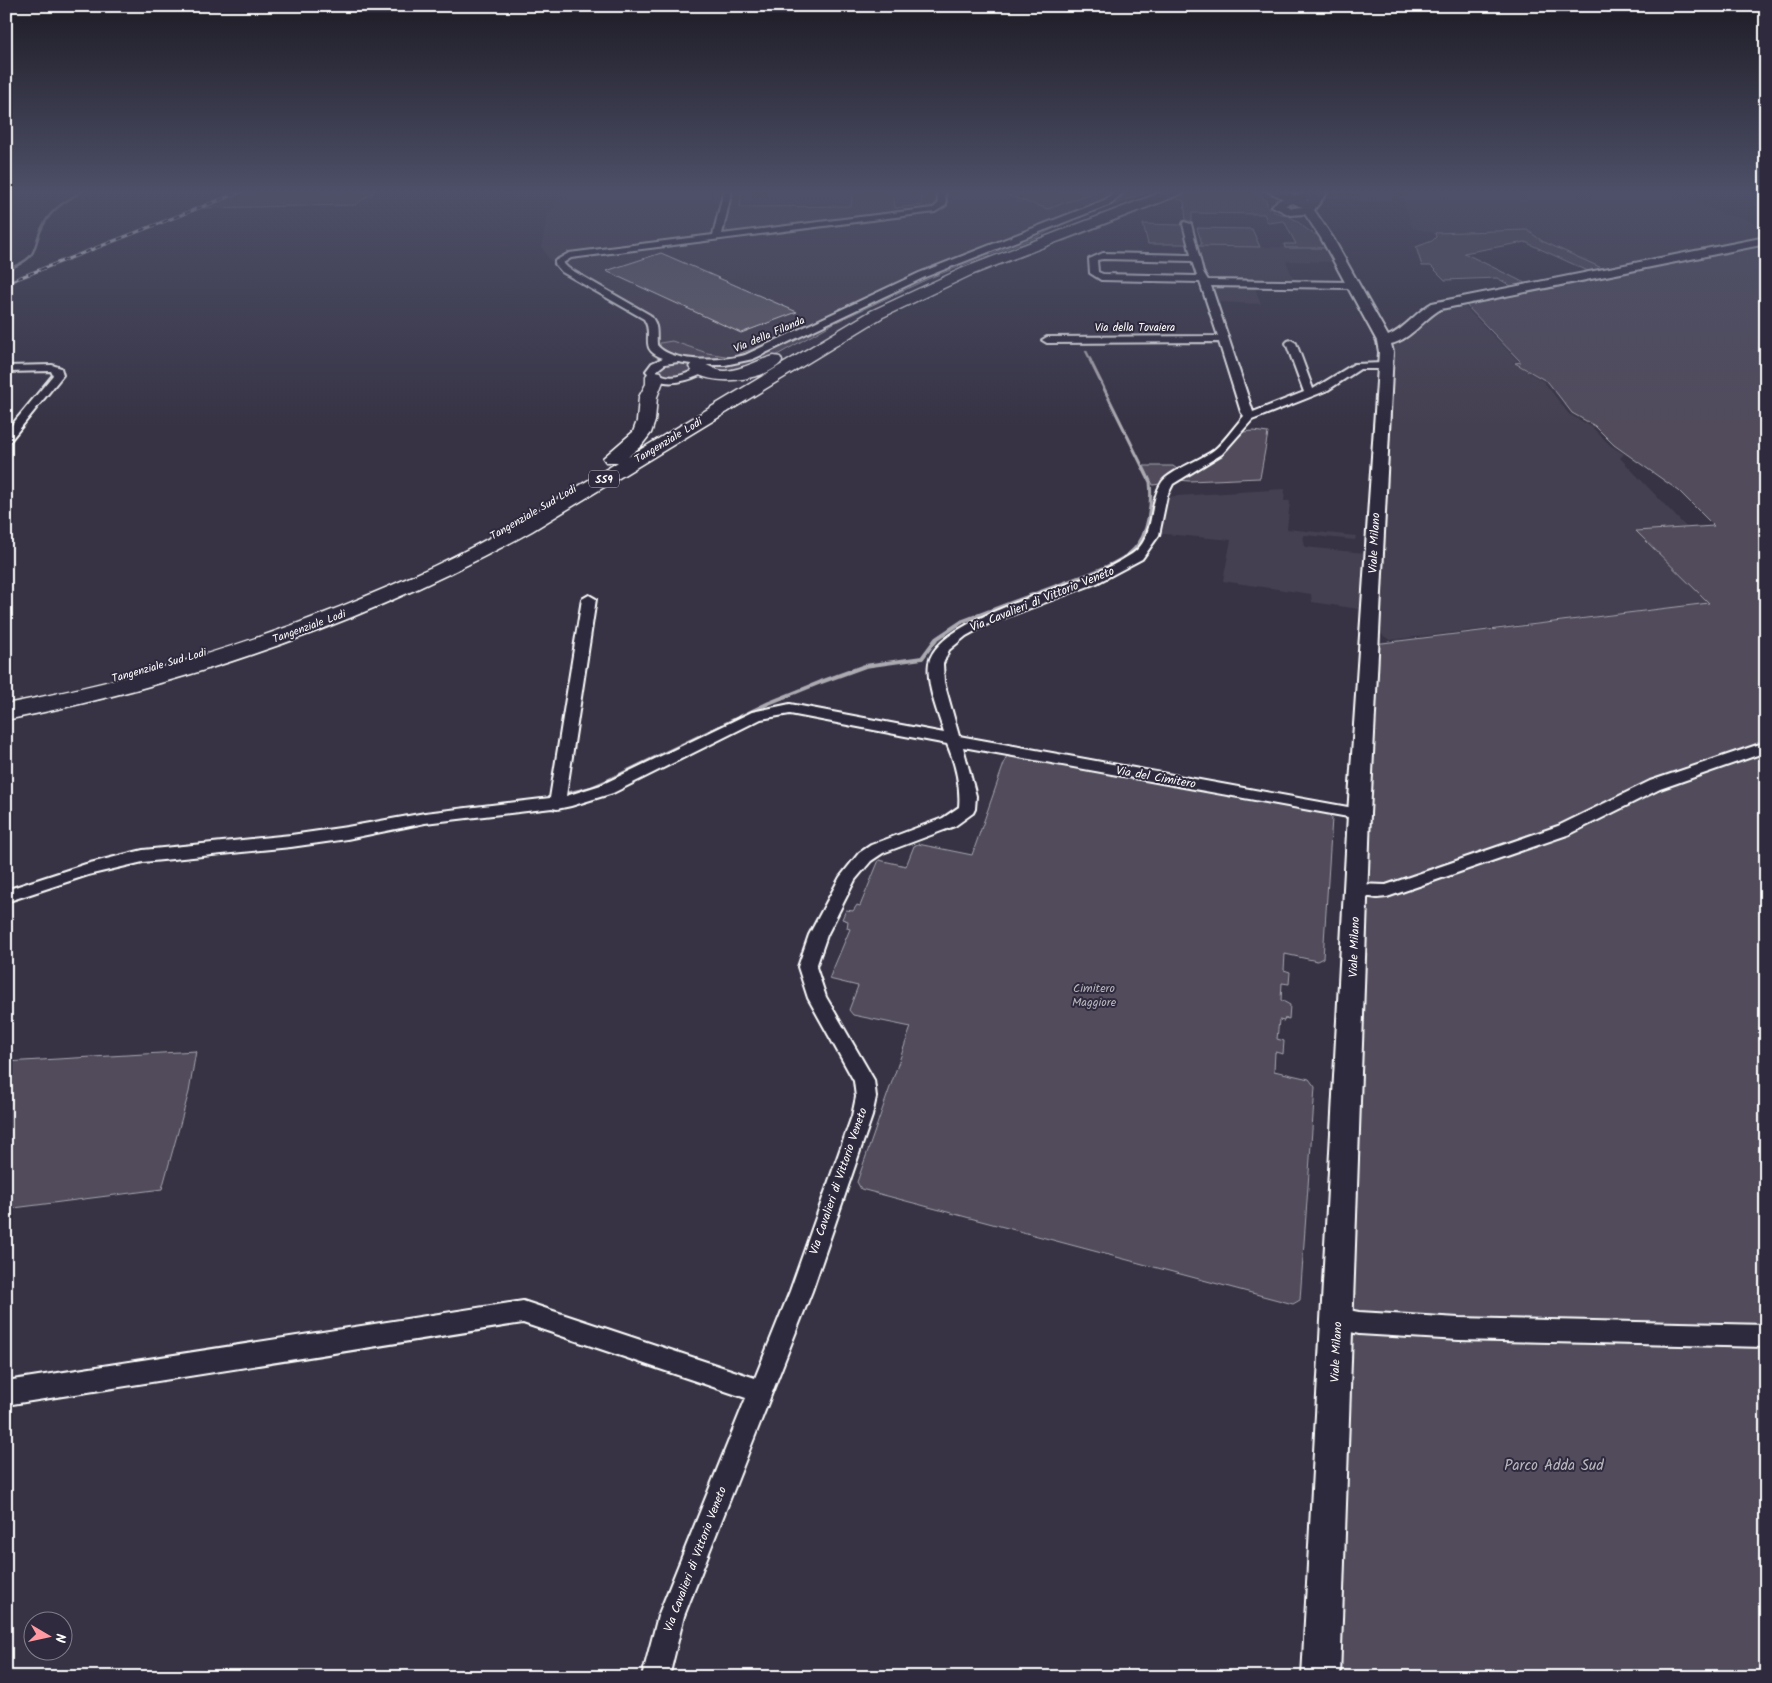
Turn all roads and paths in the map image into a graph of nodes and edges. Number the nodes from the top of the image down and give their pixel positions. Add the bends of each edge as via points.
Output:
1 (564, 269) edge
2 (938, 269) edge
3 (961, 269) edge
4 (975, 269) edge
5 (1093, 269) edge
6 (1200, 269) edge
7 (1343, 269) edge
8 (1619, 269) edge
9 (1204, 281) junction
10 (1352, 285) junction
11 (866, 313) junction
12 (1223, 339) junction
13 (1047, 340) dead end
14 (1291, 343) dead end
15 (1382, 346) junction
16 (657, 354) junction
17 (678, 359) junction
18 (696, 365) junction
19 (6, 369) edge
20 (655, 370) junction
21 (1310, 393) junction
22 (1251, 416) junction
23 (6, 439) edge
24 (530, 514) junction
25 (590, 599) dead end
26 (6, 702) edge
27 (6, 712) edge
28 (953, 740) junction
29 (1766, 747) edge
30 (557, 804) junction
31 (1359, 814) junction
32 (1356, 890) junction
33 (6, 896) edge
34 (1338, 1319) junction
35 (1766, 1336) edge
36 (760, 1391) junction
37 (6, 1393) edge
38 (655, 1677) edge
39 (1321, 1677) edge

1 - 16 street via 647,317 653,326 652,345
2 - 18 street, Via della Filanda via 749,357
3 - 11 highway, Tangenziale Sud Lodi / SS9
4 - 27 highway, Tangenziale Lodi / SS9 via 886,309 525,527 408,587 308,627 200,663
5 - 9 street via 1101,277
6 - 9 street
7 - 10 street
8 - 15 street via 1437,306
9 - 10 street
9 - 12 street
10 - 15 street
11 - 18 highway via 836,325 754,371 720,375 704,372
11 - 24 highway, Tangenziale Sud Lodi / SS9
12 - 13 street, Via della Tovaiera
12 - 22 street via 1246,412
14 - 21 street
15 - 21 street, Via Cavalieri di Vittorio Veneto via 1358,366 1324,388
15 - 31 street, Viale Milano
16 - 17 street
16 - 20 street
17 - 18 street
17 - 20 street via 665,361
18 - 20 street via 696,373 683,378 671,379
19 - 23 street via 52,368 58,375
20 - 24 highway via 656,382 647,400 645,427 635,441 621,453 557,491
21 - 22 street, Via Cavalieri di Vittorio Veneto
22 - 28 street, Via Cavalieri di Vittorio Veneto via 1218,452 1168,482 1153,535 1145,548 1130,561 1106,574 972,626 944,647 938,656 936,673
24 - 26 highway, Tangenziale Sud Lodi / SS9 via 425,571 314,617 171,663
25 - 30 street
28 - 30 street, Via del Cimitero via 790,709 777,710 757,716 606,788
28 - 31 street, Via del Cimitero
28 - 36 street, Via Cavalieri di Vittorio Veneto via 968,796 966,810 948,822 877,849 856,865 818,935 807,967 817,998 864,1080 866,1096 862,1116 801,1291
29 - 32 street via 1655,785 1564,830 1526,844 1388,891
30 - 33 street via 478,811 291,841 143,856 86,870
31 - 32 street, Viale Milano
32 - 34 street, Viale Milano
34 - 35 street via 1459,1329
34 - 39 street, Viale Milano
36 - 37 street via 523,1312
36 - 38 street, Via Cavalieri di Vittorio Veneto via 671,1616

